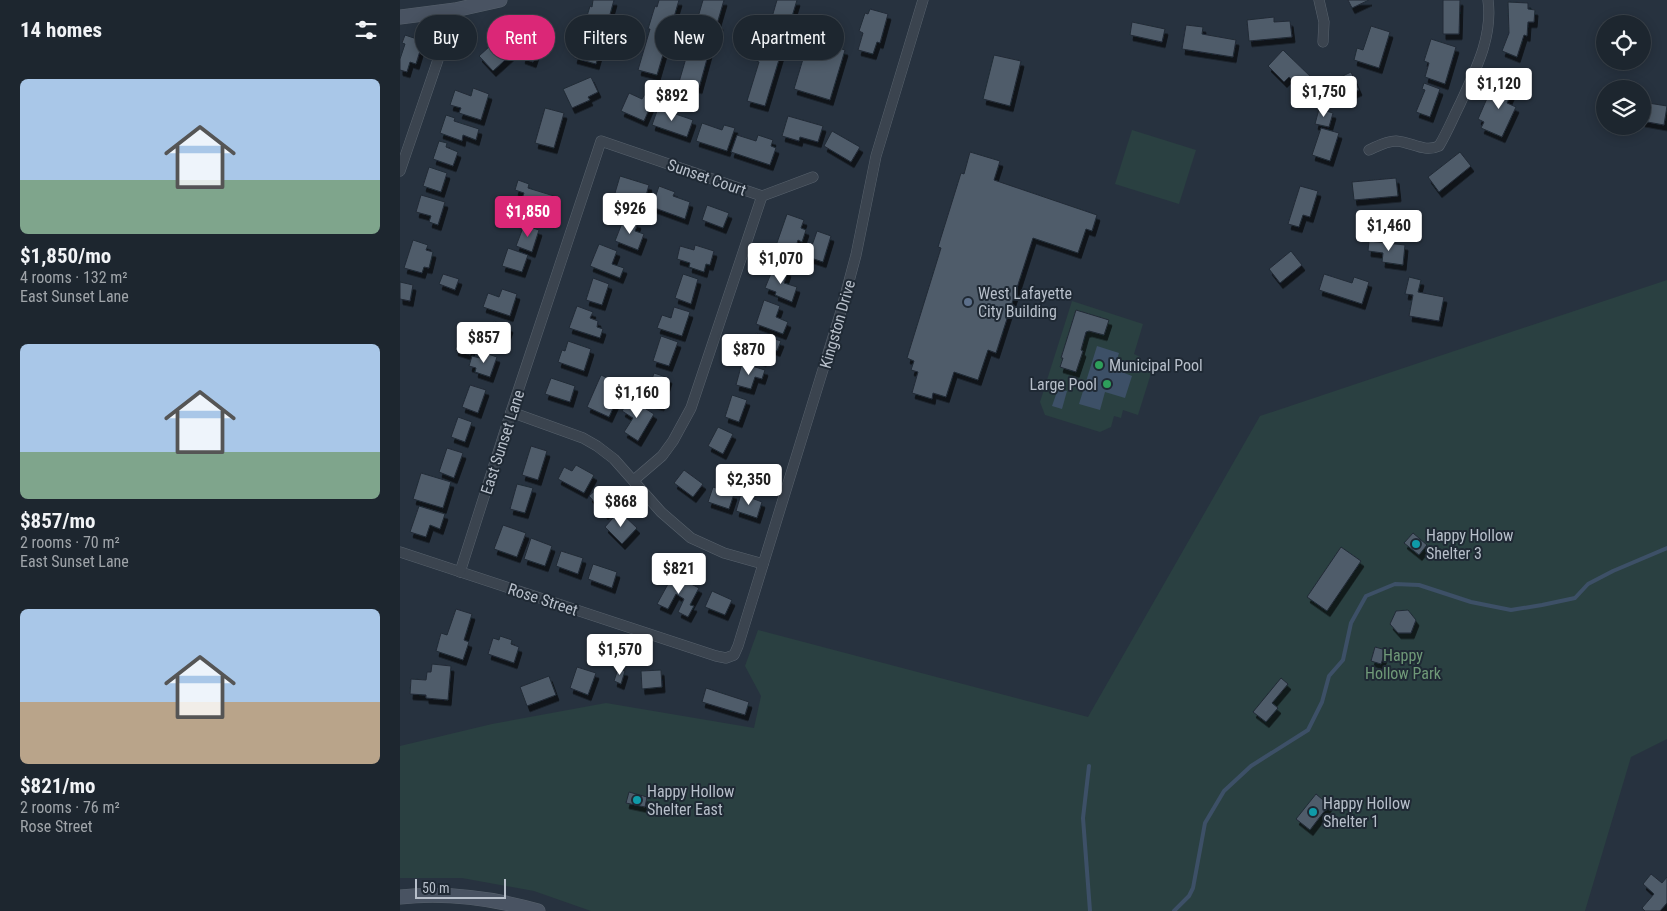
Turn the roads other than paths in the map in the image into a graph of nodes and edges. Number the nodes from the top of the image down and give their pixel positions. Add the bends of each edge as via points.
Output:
1 (500, 0) edge
2 (923, 0) edge
3 (1319, 0) edge
4 (1488, 0) edge
5 (455, 10) junction
6 (400, 17) edge
7 (1323, 42) dead end
8 (601, 142) joint
9 (1369, 150) dead end
10 (400, 171) edge
11 (813, 177) dead end
12 (762, 196) junction
13 (511, 412) junction
14 (634, 480) junction
15 (400, 552) edge
16 (763, 564) junction
17 (460, 572) junction
18 (738, 646) joint
19 (400, 897) edge
20 (538, 911) edge

1 - 5 main road
2 - 16 street, Kingston Drive via 876,156 841,311
3 - 7 street via 1324,22
4 - 9 street via 1490,13 1483,52 1439,146 1426,149 1397,141
5 - 6 main road
5 - 10 street
8 - 12 street, Sunset Court
8 - 13 street, East Sunset Lane
11 - 12 street, Sunset Court
12 - 14 street via 691,408 662,456
13 - 14 street via 583,438 614,459
13 - 17 street, East Sunset Lane
14 - 16 street via 661,512 691,538 724,553
15 - 17 street, Rose Street
16 - 18 street, Kingston Drive
17 - 18 street, Rose Street via 716,656 726,658 734,655
19 - 20 main road via 479,897

